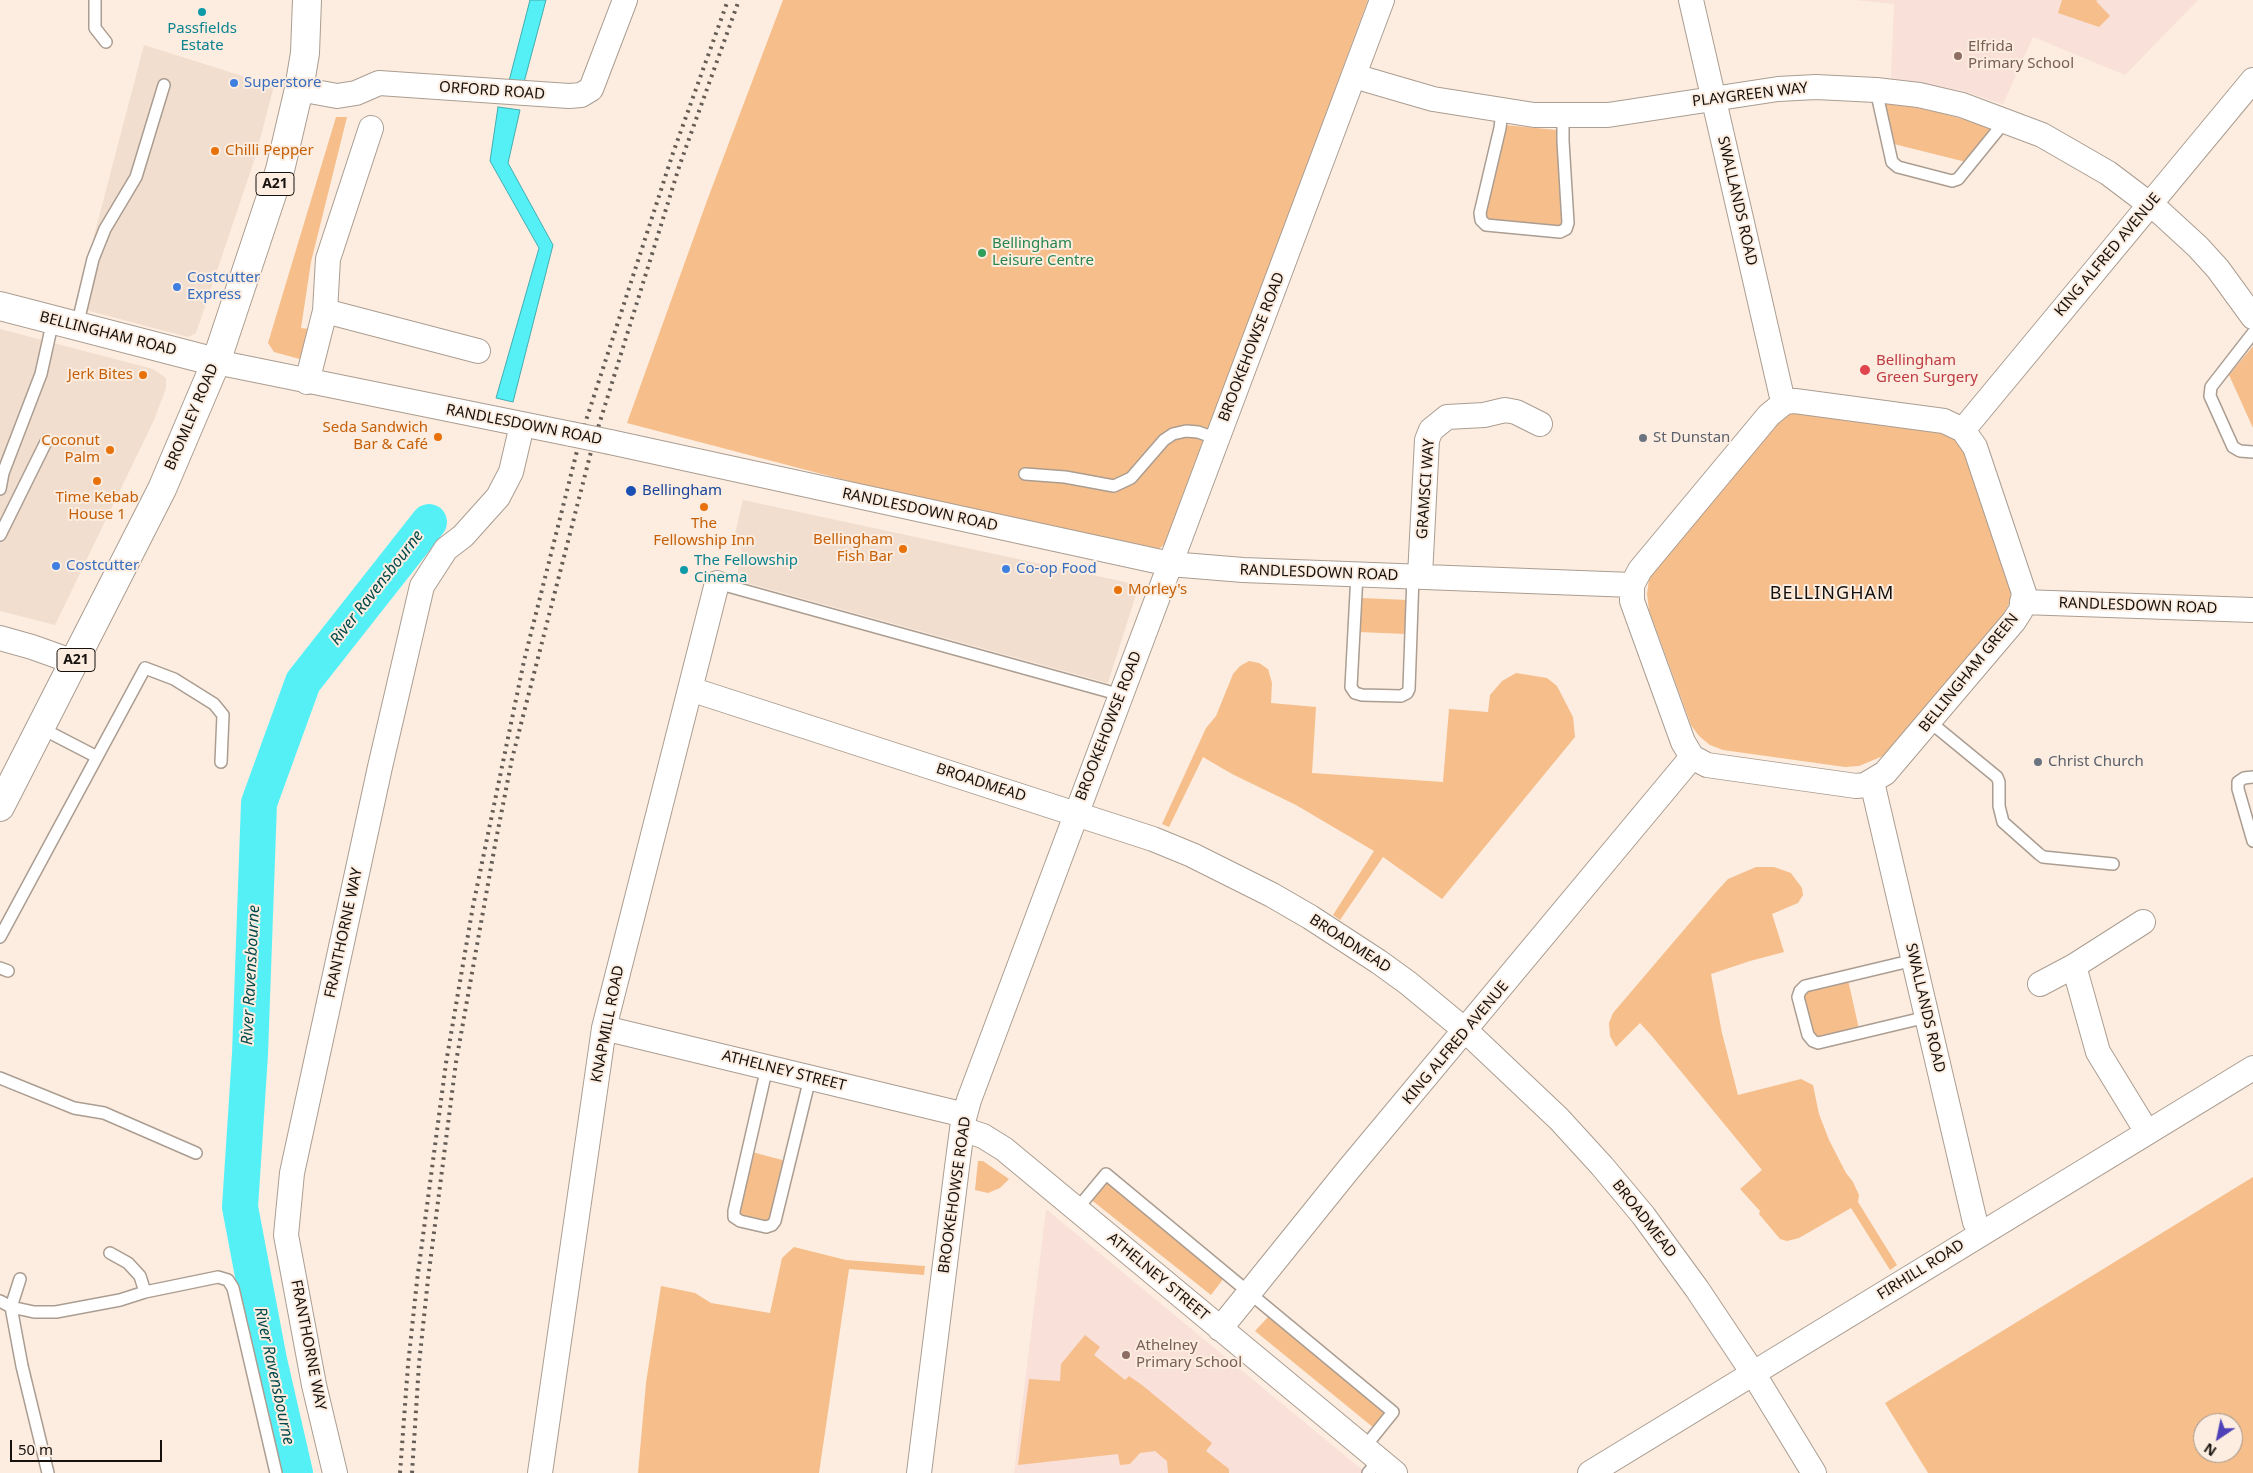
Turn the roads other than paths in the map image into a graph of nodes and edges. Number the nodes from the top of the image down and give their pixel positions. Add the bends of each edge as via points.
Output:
1 (96, 0) edge
2 (308, 0) edge
3 (625, 0) edge
4 (1382, 0) edge
5 (1690, 0) edge
6 (106, 42) dead end
7 (1354, 76) junction
8 (2253, 80) edge
9 (164, 85) dead end
10 (299, 89) junction
11 (1876, 90) junction
12 (1713, 98) junction
13 (1502, 111) junction
14 (1563, 116) junction
15 (2006, 120) junction
16 (372, 128) dead end
17 (2150, 204) junction
18 (0, 306) edge
19 (325, 311) junction
20 (2253, 317) edge
21 (65, 323) junction
22 (2253, 333) edge
23 (478, 351) dead end
24 (216, 362) junction
25 (307, 382) junction
26 (1785, 402) junction
27 (1540, 424) dead end
28 (522, 425) junction
29 (1963, 430) junction
30 (1218, 439) junction
31 (47, 440) dead end
32 (2253, 452) edge
33 (1025, 474) dead end
34 (0, 490) edge
35 (0, 535) edge
36 (1170, 564) junction
37 (1357, 574) junction
38 (1417, 576) junction
39 (717, 583) joint
40 (1632, 585) junction
41 (2022, 602) junction
42 (2253, 610) edge
43 (0, 638) edge
44 (74, 662) junction
45 (690, 689) junction
46 (1121, 695) junction
47 (1930, 722) junction
48 (40, 727) junction
49 (97, 757) junction
50 (1692, 757) junction
51 (221, 762) dead end
52 (2253, 777) edge
53 (1872, 782) junction
54 (0, 807) edge
55 (1076, 813) junction
56 (2253, 840) edge
57 (2113, 864) dead end
58 (2143, 922) dead end
59 (0, 937) edge
60 (1914, 960) junction
61 (2074, 966) junction
62 (2040, 984) dead end
63 (1927, 1017) junction
64 (604, 1028) junction
65 (1466, 1031) junction
66 (768, 1067) junction
67 (2253, 1068) edge
68 (0, 1078) edge
69 (810, 1078) junction
70 (963, 1122) junction
71 (2148, 1132) junction
72 (196, 1153) dead end
73 (1077, 1209) junction
74 (1982, 1233) junction
75 (110, 1254) dead end
76 (20, 1279) dead end
77 (145, 1292) junction
78 (1248, 1293) junction
79 (0, 1301) edge
80 (11, 1307) junction
81 (1220, 1329) junction
82 (1753, 1373) junction
83 (1377, 1464) edge
84 (48, 1473) edge
85 (276, 1473) edge
86 (335, 1473) edge
87 (540, 1473) edge
88 (919, 1473) edge
89 (1590, 1473) edge
90 (1814, 1473) edge

1 - 6 lane via 94,28
2 - 10 main road, BROMLEY ROAD / A21
3 - 10 street, ORFORD ROAD via 591,89 582,95 379,84 337,96
4 - 7 street, BROOKEHOWSE ROAD
5 - 12 street, SWALLANDS ROAD
7 - 13 street, PLAYGREEN WAY via 1433,99
7 - 30 street, BROOKEHOWSE ROAD
8 - 17 street, KING ALFRED AVENUE
9 - 21 lane via 136,177 105,228
10 - 24 main road, BROMLEY ROAD / A21 via 280,170
11 - 12 street, PLAYGREEN WAY via 1797,88
11 - 15 street, PLAYGREEN WAY via 1919,95
11 - 15 lane via 1892,162 1952,180 1958,179
12 - 14 street, PLAYGREEN WAY via 1637,112
12 - 26 street, SWALLANDS ROAD
13 - 14 street, PLAYGREEN WAY
13 - 14 lane via 1481,220 1486,225 1560,232 1568,224
15 - 17 street, PLAYGREEN WAY via 2075,152
16 - 19 street via 328,259
17 - 20 street, PLAYGREEN WAY via 2218,269
17 - 29 street, KING ALFRED AVENUE
18 - 21 main road, BELLINGHAM ROAD
19 - 23 street
19 - 25 street
21 - 24 main road, BELLINGHAM ROAD
21 - 34 lane via 41,374 3,473
22 - 32 lane via 2211,387 2210,396 2233,447
24 - 25 street, RANDLESDOWN ROAD
24 - 44 main road, BROMLEY ROAD / A21 via 162,489
25 - 28 street, RANDLESDOWN ROAD
26 - 29 street via 1944,421
26 - 40 street via 1768,415 1640,570
27 - 38 street, GRAMSCI WAY via 1505,410 1447,417 1431,430 1427,440
28 - 36 street, RANDLESDOWN ROAD, bridge
28 - 86 street, FRANTHORNE WAY via 511,472 502,490 463,536 446,549 422,586 292,1173 286,1235 314,1385
29 - 41 street, BELLINGHAM GREEN via 1975,447 2022,581
30 - 33 lane via 1198,432 1173,434 1130,478 1114,486
30 - 36 street, BROOKEHOWSE ROAD
31 - 35 lane
36 - 37 street, RANDLESDOWN ROAD
36 - 46 street, BROOKEHOWSE ROAD
37 - 38 street, RANDLESDOWN ROAD
37 - 38 lane via 1351,687 1362,695 1401,696 1408,689
38 - 40 street, RANDLESDOWN ROAD
39 - 45 street, KNAPMILL ROAD
39 - 46 lane
40 - 50 street via 1632,601 1656,672
41 - 42 street, RANDLESDOWN ROAD
41 - 47 street, BELLINGHAM GREEN via 2014,621
43 - 44 street
44 - 48 main road, BROMLEY ROAD / A21
45 - 55 street, BROADMEAD
45 - 64 street, KNAPMILL ROAD
46 - 55 street, BROOKEHOWSE ROAD
47 - 53 street, BELLINGHAM GREEN via 1885,773
47 - 57 lane via 1997,777 2003,822 2039,854
48 - 49 lane
48 - 54 main road, BROMLEY ROAD / A21
49 - 51 lane via 145,668 174,679 214,704 222,715
49 - 59 lane
50 - 53 street via 1707,764 1794,778 1856,786
50 - 65 street, KING ALFRED AVENUE
52 - 56 lane via 2238,782
53 - 60 street, SWALLANDS ROAD
55 - 65 street, BROADMEAD via 1192,855 1272,895 1379,962
55 - 70 street, BROOKEHOWSE ROAD
58 - 61 street
60 - 63 street, SWALLANDS ROAD
60 - 63 lane via 1804,986 1798,996 1808,1035 1818,1043
61 - 62 street
61 - 71 street via 2098,1052
63 - 74 street, SWALLANDS ROAD via 1975,1222
64 - 66 street, ATHELNEY STREET
64 - 87 street, KNAPMILL ROAD
65 - 78 street, KING ALFRED AVENUE
65 - 82 street, BROADMEAD via 1559,1119 1637,1208
66 - 69 street, ATHELNEY STREET
66 - 69 lane via 734,1211 734,1217 740,1221 766,1227 775,1221
67 - 71 street, FIRHILL ROAD
68 - 72 lane via 74,1108 104,1113
69 - 70 street, ATHELNEY STREET
70 - 73 street, ATHELNEY STREET via 998,1145
70 - 88 street, BROOKEHOWSE ROAD
71 - 74 street, FIRHILL ROAD
73 - 78 lane via 1106,1174
73 - 81 street, ATHELNEY STREET
74 - 82 street, FIRHILL ROAD
75 - 77 lane via 128,1263 140,1276
76 - 80 lane
77 - 80 lane via 56,1312
77 - 85 lane via 218,1277 228,1280 234,1288
78 - 81 street, KING ALFRED AVENUE
78 - 83 lane via 1393,1412
79 - 80 lane
80 - 84 lane
81 - 83 street, ATHELNEY STREET
82 - 89 street, FIRHILL ROAD
82 - 90 street, BROADMEAD

